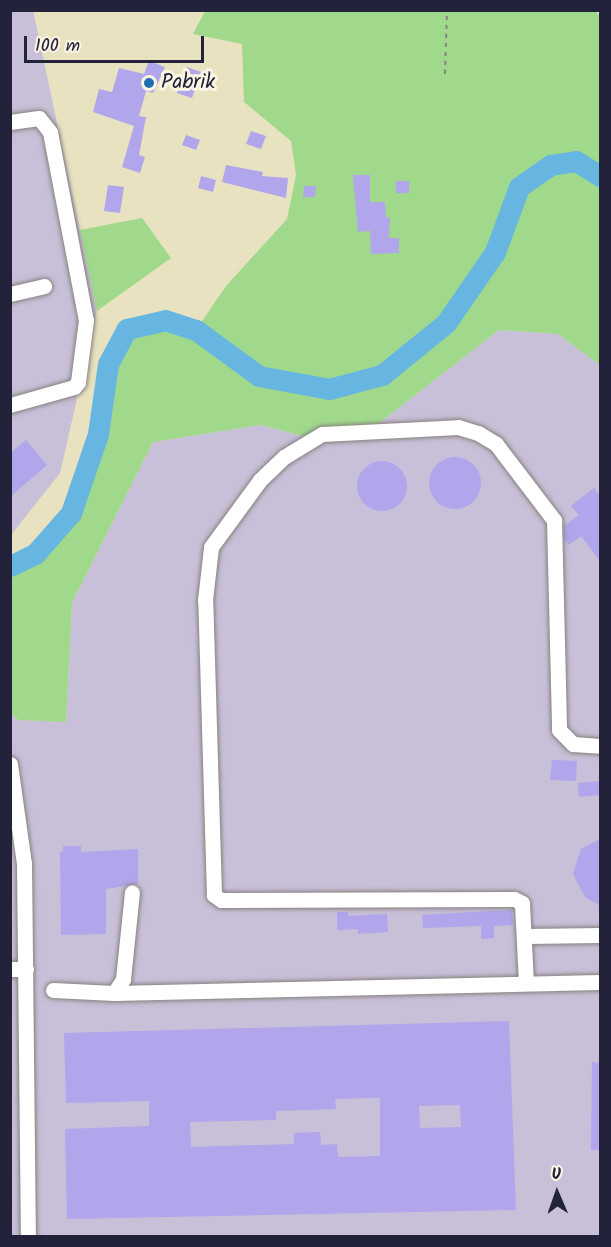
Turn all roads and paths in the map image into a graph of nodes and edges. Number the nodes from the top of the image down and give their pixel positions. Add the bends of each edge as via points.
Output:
1 (447, 10) edge
2 (446, 74) dead end
3 (10, 122) edge
4 (44, 286) dead end
5 (10, 294) edge
6 (10, 405) edge
7 (600, 746) edge
8 (10, 764) edge
9 (132, 892) dead end
10 (600, 935) edge
11 (526, 936) junction
12 (18, 969) edge
13 (600, 982) edge
14 (526, 983) junction
15 (53, 990) dead end
16 (114, 993) junction
17 (28, 1236) edge

1 - 2 path
3 - 6 lane via 39,117 50,132 86,320 78,382 74,387
4 - 5 lane
7 - 11 lane via 573,744 559,730 554,520 496,444 478,433 458,427 322,434 284,457 260,480 211,548 205,600 214,895 221,900 514,899 522,903
8 - 12 lane via 24,863
9 - 16 lane via 123,979
10 - 11 lane
11 - 14 lane
12 - 17 lane
13 - 14 lane
14 - 16 lane
15 - 16 lane

